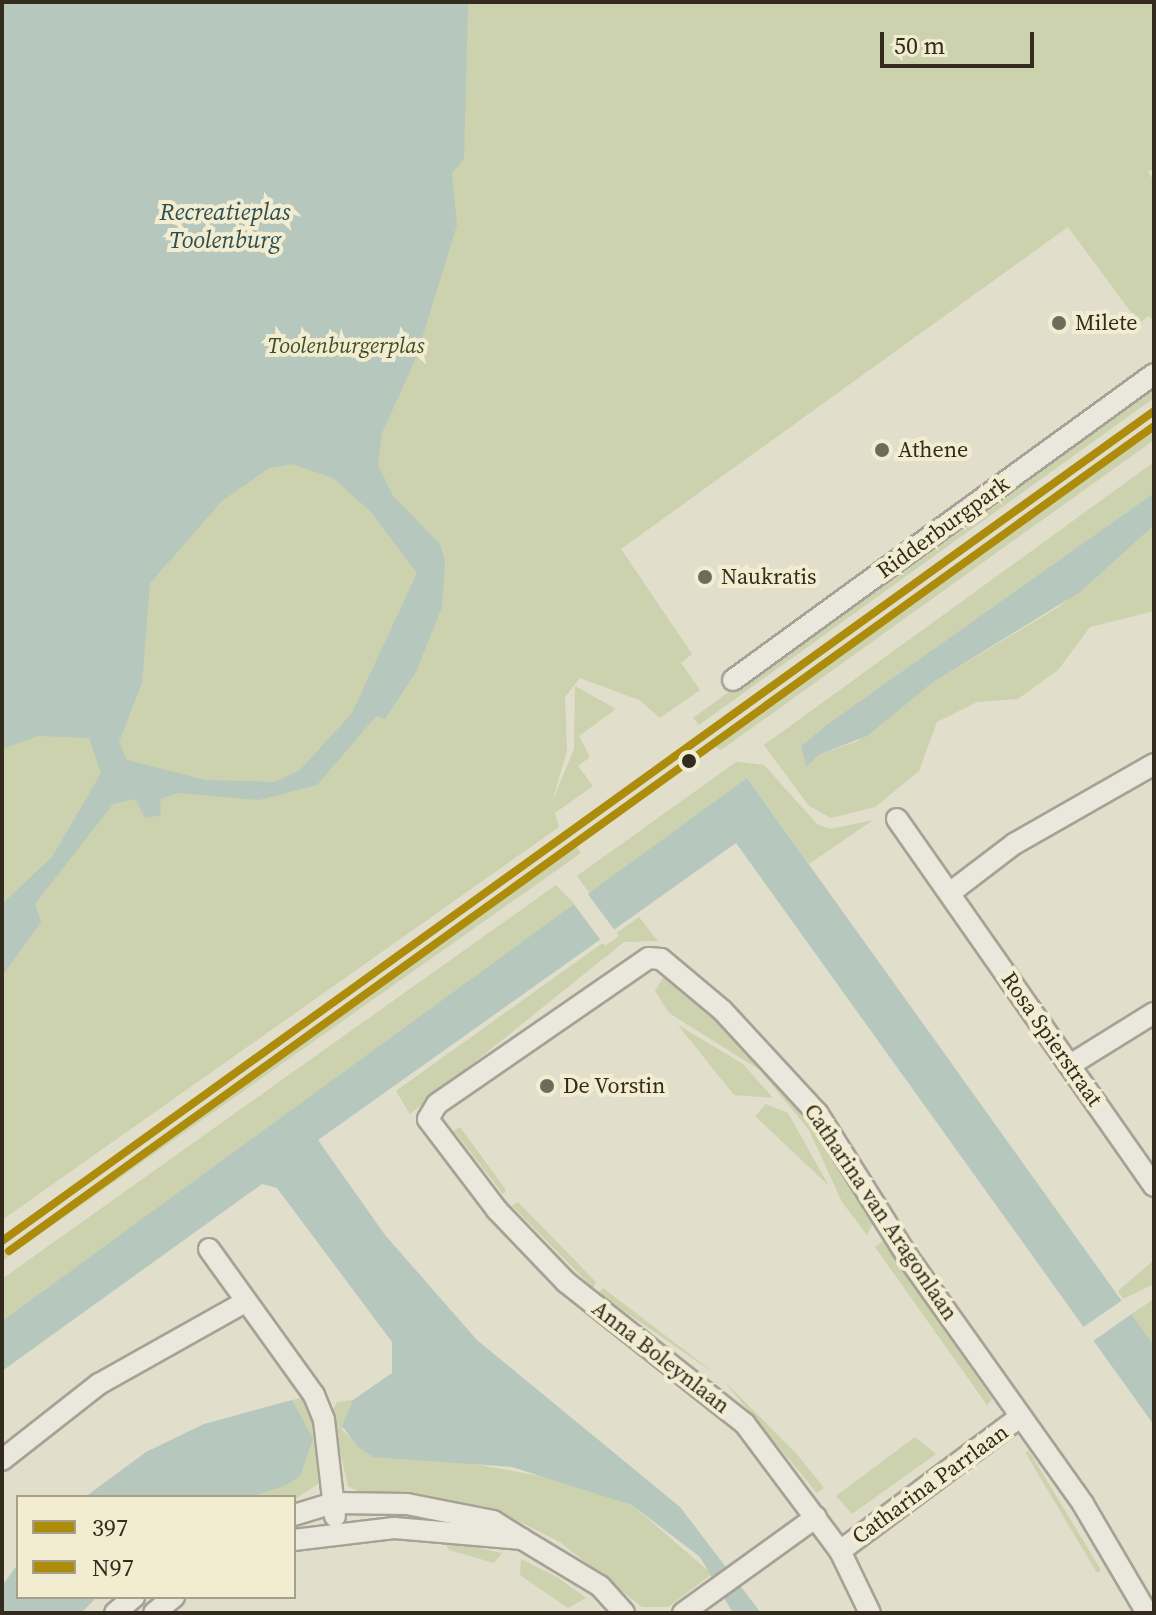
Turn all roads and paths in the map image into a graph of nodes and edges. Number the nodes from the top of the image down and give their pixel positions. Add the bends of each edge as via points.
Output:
1 (1154, 374) edge
2 (733, 680) dead end
3 (1154, 764) edge
4 (897, 819) dead end
5 (951, 892) junction
6 (1154, 1013) edge
7 (1070, 1065) junction
8 (428, 1119) joint
9 (1154, 1186) edge
10 (209, 1249) dead end
11 (245, 1302) junction
12 (1020, 1417) junction
13 (2, 1460) edge
14 (333, 1503) junction
15 (296, 1514) edge
16 (816, 1517) junction
17 (337, 1532) junction
18 (522, 1539) junction
19 (296, 1540) edge
20 (840, 1551) junction
21 (132, 1599) edge
22 (172, 1599) edge
23 (115, 1613) edge
24 (154, 1613) edge
25 (624, 1613) edge
26 (683, 1613) edge
27 (870, 1613) edge
28 (1147, 1613) edge

1 - 2 street, Ridderburgpark
3 - 5 street via 1014,844
4 - 5 street, Rosa Spierstraat
5 - 7 street, Rosa Spierstraat
6 - 7 street
7 - 9 street, Rosa Spierstraat
8 - 12 street, Catharina van Aragonlaan via 437,1104 632,964 661,959 749,1036 818,1114
8 - 16 street, Anna Boleynlaan via 497,1210 566,1282 745,1424
10 - 11 street
11 - 13 street via 99,1384
11 - 14 street via 314,1395 324,1420
12 - 20 street, Catharina Parrlaan
12 - 28 street, Catharina van Aragonlaan via 1083,1504
14 - 15 street
14 - 17 street
14 - 18 street via 452,1510 493,1521
16 - 20 street, Anna Boleynlaan
16 - 26 street
17 - 18 street via 441,1529
17 - 19 street
18 - 25 street via 600,1586
20 - 27 street, Anna Boleynlaan
21 - 23 street
22 - 24 street

